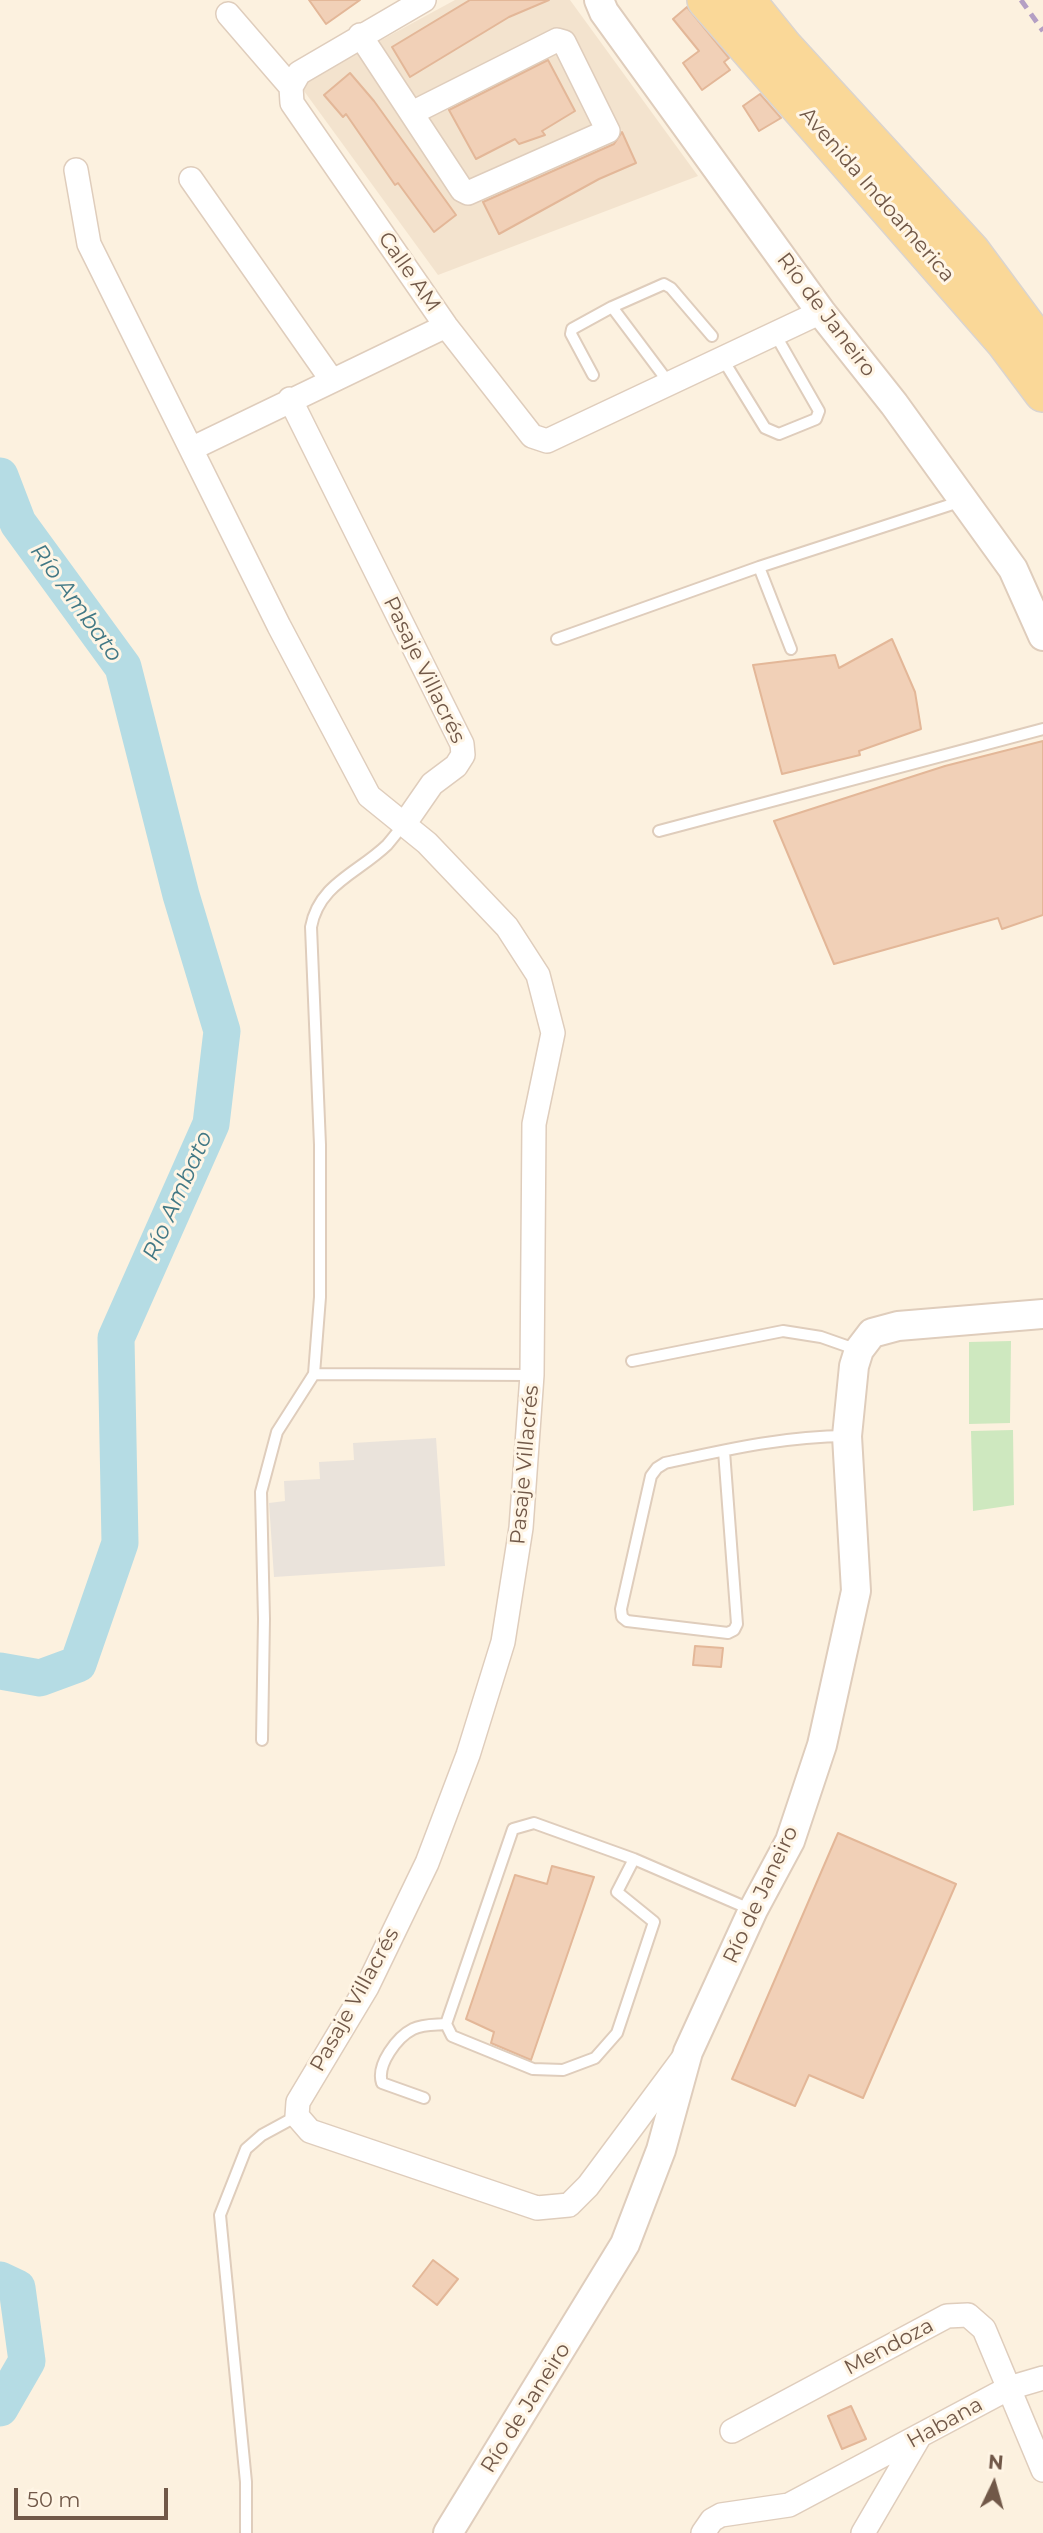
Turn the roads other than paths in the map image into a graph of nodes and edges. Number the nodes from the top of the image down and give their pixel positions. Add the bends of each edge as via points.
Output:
1 (424, 0) edge
2 (599, 0) edge
3 (706, 0) edge
4 (746, 0) edge
5 (228, 13) dead end
6 (360, 35) junction
7 (291, 87) junction
8 (412, 113) junction
9 (76, 170) dead end
10 (191, 179) dead end
11 (612, 307) junction
12 (821, 312) junction
13 (446, 326) junction
14 (775, 334) junction
15 (712, 336) dead end
16 (1043, 348) edge
17 (722, 358) junction
18 (593, 374) dead end
19 (331, 379) junction
20 (669, 383) junction
21 (1043, 393) edge
22 (290, 399) junction
23 (192, 448) junction
24 (963, 500) junction
25 (759, 567) junction
26 (1043, 636) edge
27 (557, 639) dead end
28 (791, 649) dead end
29 (1043, 729) edge
30 (405, 823) junction
31 (659, 831) dead end
32 (1043, 1314) edge
33 (859, 1350) junction
34 (632, 1361) dead end
35 (314, 1374) junction
36 (533, 1376) junction
37 (847, 1436) junction
38 (723, 1451) junction
39 (262, 1740) dead end
40 (634, 1859) junction
41 (753, 1910) junction
42 (446, 2024) junction
43 (688, 2052) junction
44 (425, 2098) dead end
45 (297, 2116) junction
46 (1043, 2378) edge
47 (1009, 2388) junction
48 (732, 2431) dead end
49 (920, 2437) junction
50 (1043, 2470) edge
51 (246, 2533) edge
52 (448, 2533) edge
53 (703, 2533) edge
54 (863, 2533) edge

1 - 6 street
2 - 12 street, Río de Janeiro
3 - 21 main road, Avenida Indoamerica via 1004,341
4 - 16 main road, Avenida Indoamerica via 971,251
5 - 7 street, Calle AM
6 - 7 street via 299,73
6 - 8 street
7 - 13 street, Calle AM via 292,103
8 - 8 street via 557,40 564,42 608,131 468,193
9 - 23 street via 89,244
10 - 19 street
11 - 15 lane via 664,284
11 - 18 lane via 570,334
11 - 20 lane
12 - 14 street
12 - 24 street, Río de Janeiro
13 - 19 street
13 - 20 street, Calle AM via 532,436 547,441
14 - 17 street
14 - 17 lane via 819,411 816,419 779,434 765,428
17 - 20 street
19 - 22 street
22 - 23 street
22 - 30 street, Pasaje Villacrés via 462,744 463,755 456,766 432,784
23 - 30 street via 369,796
24 - 25 lane
24 - 26 street, Río de Janeiro via 1013,569
25 - 27 lane
25 - 28 lane
29 - 31 lane
30 - 35 lane via 386,845 326,892 314,911 311,927 320,1145 320,1297
30 - 36 street, Pasaje Villacrés via 507,927 538,975 553,1033 534,1124
32 - 33 street via 898,1326 872,1333
33 - 34 lane via 783,1331
33 - 37 street, Río de Janeiro via 853,1366
35 - 36 lane
35 - 39 lane via 277,1432 261,1492
36 - 45 street, Pasaje Villacrés via 521,1528 503,1642 468,1755 427,1863 368,1987 298,2102
37 - 38 lane via 801,1436
37 - 41 street, Río de Janeiro via 856,1591 851,1620 822,1745 790,1841
38 - 38 lane via 734,1630 627,1621 621,1609 651,1476 665,1463
40 - 41 lane
40 - 42 lane via 534,1823 513,1829
40 - 42 lane via 617,1892 654,1922 617,2033 603,2052 576,2067 533,2069 456,2040
41 - 43 street, Río de Janeiro
42 - 44 lane via 414,2028 383,2062 382,2083
43 - 45 street via 569,2205 537,2208 310,2131
43 - 52 street, Río de Janeiro via 661,2150 625,2244
45 - 51 lane via 246,2149 220,2215 246,2482
46 - 47 street, Habana
47 - 48 street, Mendoza via 985,2329 968,2315 947,2316
47 - 49 street, Habana
47 - 50 street, Mendoza
49 - 53 street, Habana via 789,2505 721,2515
49 - 54 street

